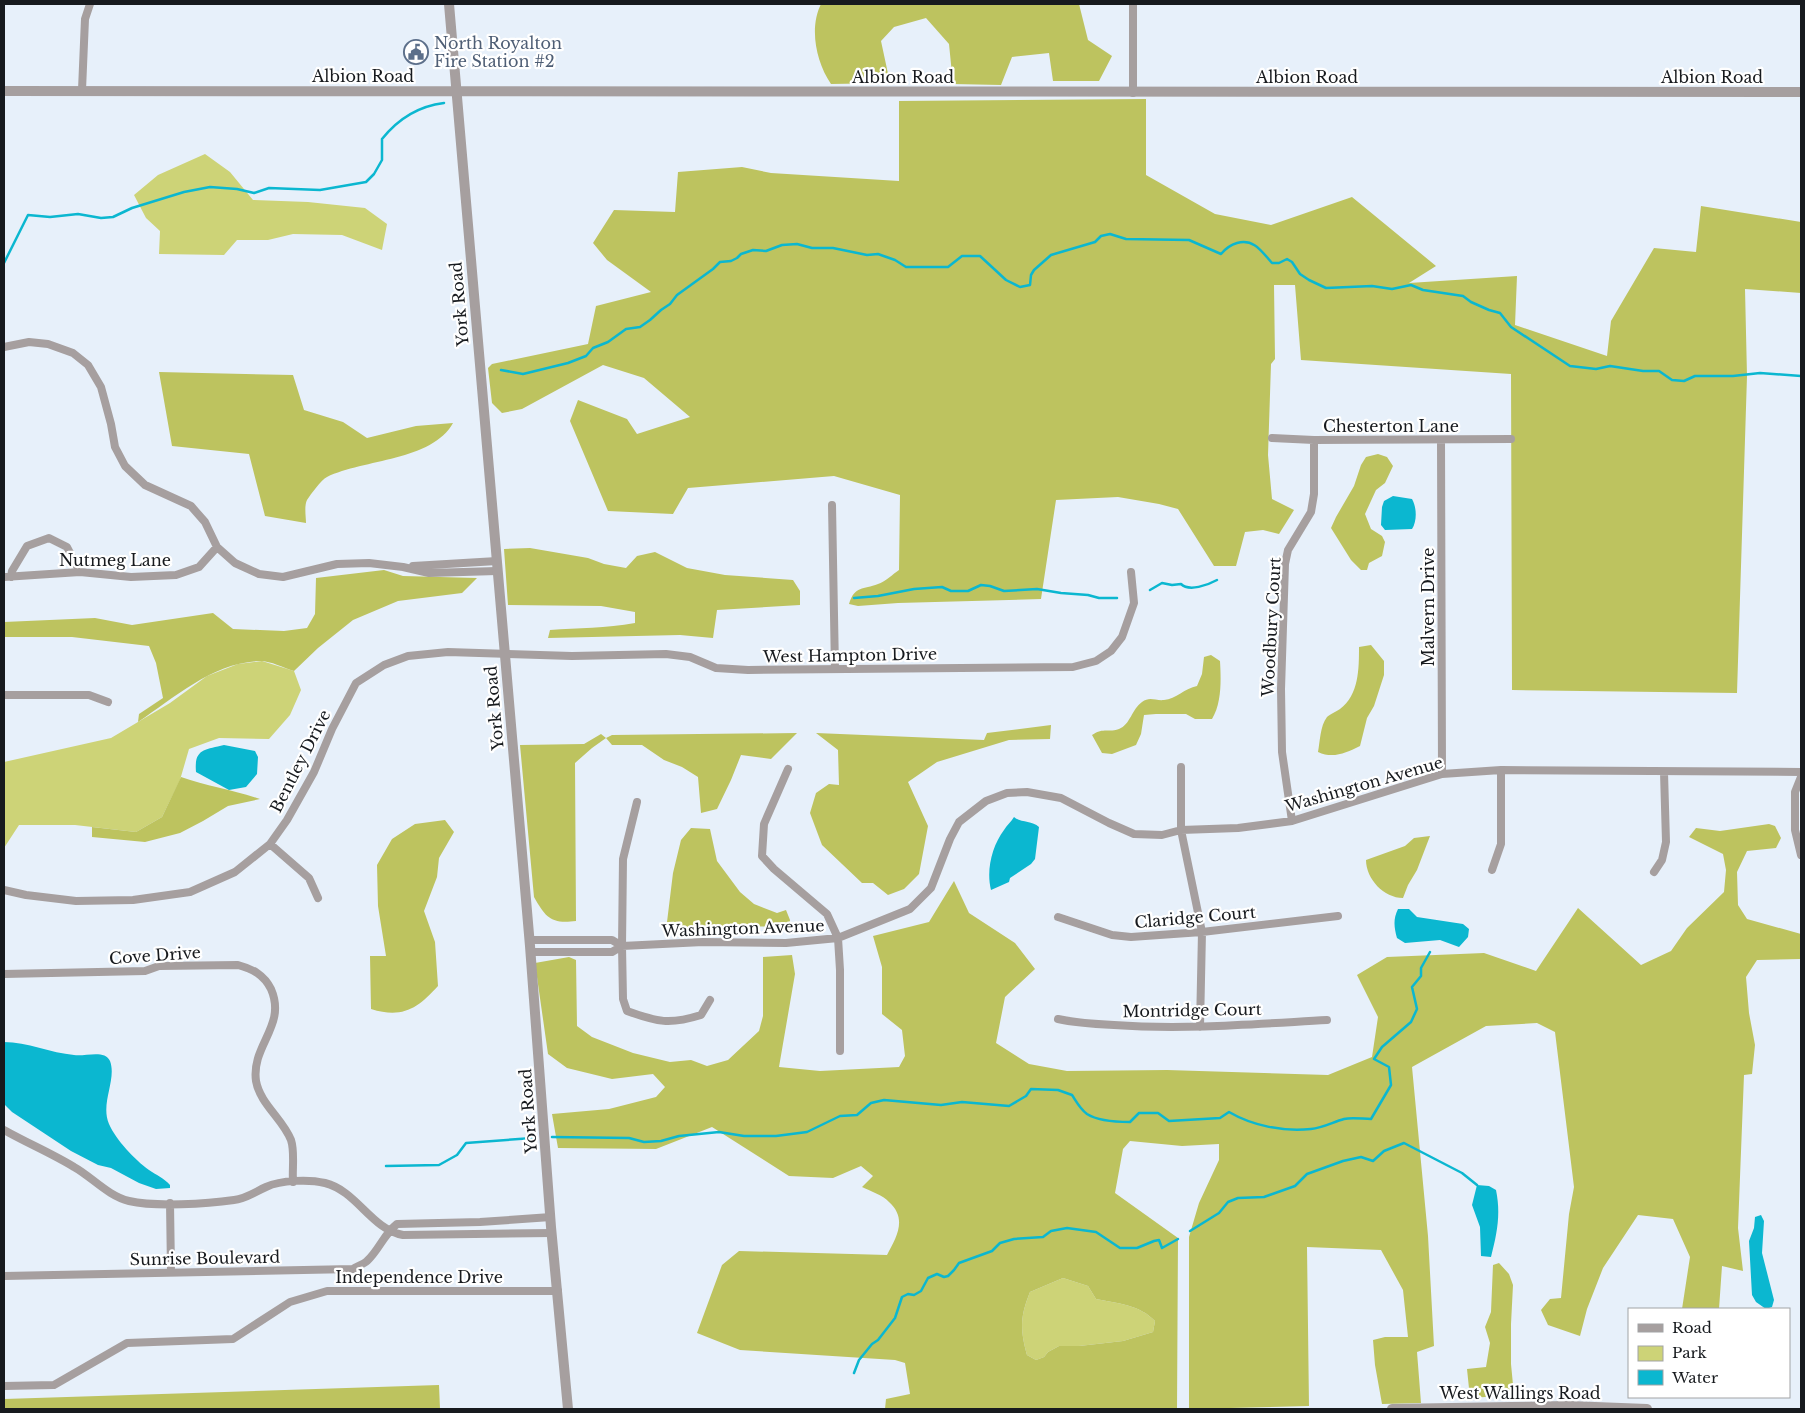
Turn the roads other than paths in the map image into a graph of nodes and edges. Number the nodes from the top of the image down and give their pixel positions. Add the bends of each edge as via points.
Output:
1 (90, 4) edge
2 (449, 4) edge
3 (1134, 4) edge
4 (82, 90) junction
5 (4, 91) edge
6 (456, 91) junction
7 (1801, 92) edge
8 (1133, 93) junction
9 (4, 347) edge
10 (1272, 438) dead end
11 (1511, 439) dead end
12 (1314, 440) junction
13 (1441, 440) junction
14 (832, 505) dead end
15 (217, 547) junction
16 (497, 566) junction
17 (80, 572) junction
18 (1131, 572) dead end
19 (8, 577) edge
20 (504, 654) junction
21 (835, 669) junction
22 (4, 695) edge
23 (108, 702) dead end
24 (1181, 767) dead end
25 (788, 769) dead end
26 (1501, 770) junction
27 (1664, 772) junction
28 (1801, 772) edge
29 (1442, 774) junction
30 (1801, 777) edge
31 (637, 802) dead end
32 (1292, 821) junction
33 (1181, 830) junction
34 (270, 844) junction
35 (1801, 855) edge
36 (1492, 870) dead end
37 (1654, 872) dead end
38 (4, 890) edge
39 (318, 898) dead end
40 (1338, 916) dead end
41 (1058, 917) dead end
42 (1202, 932) junction
43 (838, 938) junction
44 (529, 940) junction
45 (622, 946) junction
46 (530, 952) junction
47 (4, 974) edge
48 (710, 1000) dead end
49 (1058, 1019) dead end
50 (1327, 1020) dead end
51 (1200, 1027) junction
52 (840, 1051) dead end
53 (4, 1130) edge
54 (293, 1182) junction
55 (170, 1204) junction
56 (551, 1217) junction
57 (388, 1230) junction
58 (552, 1233) junction
59 (171, 1272) junction
60 (4, 1276) edge
61 (558, 1291) junction
62 (4, 1386) edge
63 (568, 1409) edge
64 (1392, 1409) edge
65 (1648, 1409) edge

1 - 4 street via 85,19
2 - 6 street, York Road
3 - 8 street
4 - 5 street, Albion Road
4 - 6 street, Albion Road
6 - 8 street, Albion Road
6 - 16 street, York Road
7 - 8 street, Albion Road
9 - 15 street via 29,342 48,344 73,353 88,365 101,388 115,447 125,466 145,485 191,506 206,522
10 - 12 street, Chesterton Lane
11 - 13 street, Chesterton Lane
12 - 13 street, Chesterton Lane
12 - 32 street, Woodbury Court via 1311,512 1288,550 1285,564 1282,752
13 - 29 street, Malvern Drive
14 - 21 street
15 - 16 street via 235,563 258,574 283,577 338,564
15 - 17 street, Nutmeg Lane via 199,567 176,575 131,577
16 - 20 street, York Road
17 - 19 street, Nutmeg Lane
17 - 19 street via 67,547 49,538 27,546
18 - 21 street, West Hampton Drive via 1134,603 1122,637 1096,661 1074,667
20 - 21 street, West Hampton Drive via 666,654 690,657 716,668
20 - 34 street, Bentley Drive via 448,652 408,656 384,665 356,683 314,772
20 - 44 street, York Road
22 - 23 street via 89,695
24 - 33 street
25 - 43 street via 764,824 762,856 827,914
26 - 27 street, Washington Avenue
26 - 29 street, Washington Avenue
26 - 36 street via 1501,844
27 - 28 street, Washington Avenue
27 - 37 street via 1666,842 1662,860
29 - 32 street, Washington Avenue
30 - 35 street via 1795,792 1795,830
31 - 45 street via 623,859
32 - 33 street, Washington Avenue via 1238,828
33 - 42 street
33 - 43 street, Washington Avenue via 1134,834 1061,798 1027,792 1007,793 986,801 959,822 931,888 910,909
34 - 38 street, Bentley Drive via 235,872 190,892 132,900 76,901
34 - 39 street via 309,878
40 - 42 street, Claridge Court
41 - 42 street, Claridge Court via 1131,937
42 - 51 street
43 - 45 street, Washington Avenue via 786,943 703,942
43 - 52 street
44 - 45 street, Washington Avenue via 612,940
44 - 46 street, York Road
45 - 46 street, Washington Avenue via 612,952
45 - 48 street via 623,999 628,1011 656,1021 682,1021 702,1015
46 - 56 street, York Road
47 - 54 street, Cove Drive via 238,965 262,976 270,988 276,1009 259,1054 257,1082 292,1142
49 - 51 street, Montridge Court via 1137,1027
50 - 51 street, Montridge Court
53 - 55 street via 75,1167 127,1201
54 - 55 street via 267,1186 240,1200
54 - 57 street via 335,1186
55 - 59 street
56 - 57 street via 397,1224
56 - 58 street, York Road
57 - 58 street via 402,1235
57 - 59 street, Sunrise Boulevard via 367,1261 354,1269
58 - 61 street, York Road
59 - 60 street, Sunrise Boulevard
61 - 62 street, Independence Drive via 327,1291 290,1302 233,1339 127,1343 54,1385
61 - 63 street, York Road
64 - 65 street, West Wallings Road via 1569,1406

